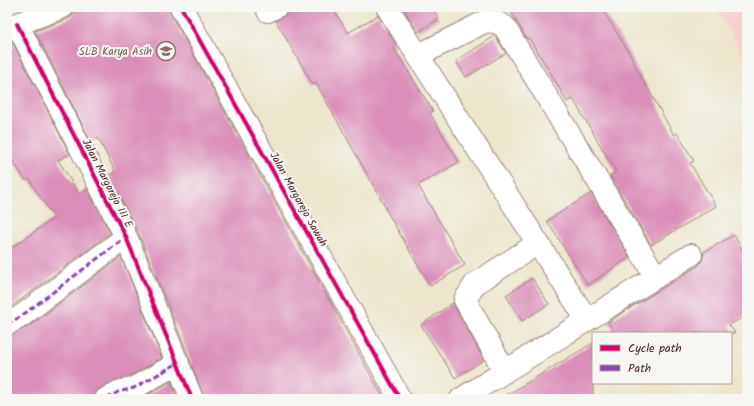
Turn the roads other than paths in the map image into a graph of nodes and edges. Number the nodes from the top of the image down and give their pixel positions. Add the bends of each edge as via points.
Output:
1 (63, 7) edge
2 (181, 7) edge
3 (387, 7) edge
4 (19, 19) edge
5 (419, 55) junction
6 (126, 237) junction
7 (538, 243) junction
8 (691, 255) dead end
9 (656, 277) junction
10 (587, 320) junction
11 (7, 324) edge
12 (178, 363) junction
13 (505, 372) junction
14 (106, 399) edge
15 (192, 399) edge
16 (400, 399) edge
17 (461, 399) edge

1 - 4 street
2 - 16 street, Jalan Margorejo Sawah
3 - 5 street
4 - 6 street, Jalan Margorejo III E
5 - 7 street
5 - 9 street via 484,22 493,21 504,26
6 - 11 street via 20,317
6 - 12 street, Jalan Margorejo III E
7 - 10 street
7 - 13 street via 474,284 465,300
8 - 9 street
9 - 10 street
10 - 13 street
12 - 14 street via 134,388 118,392
12 - 15 street, Jalan Margorejo III E
13 - 17 street

